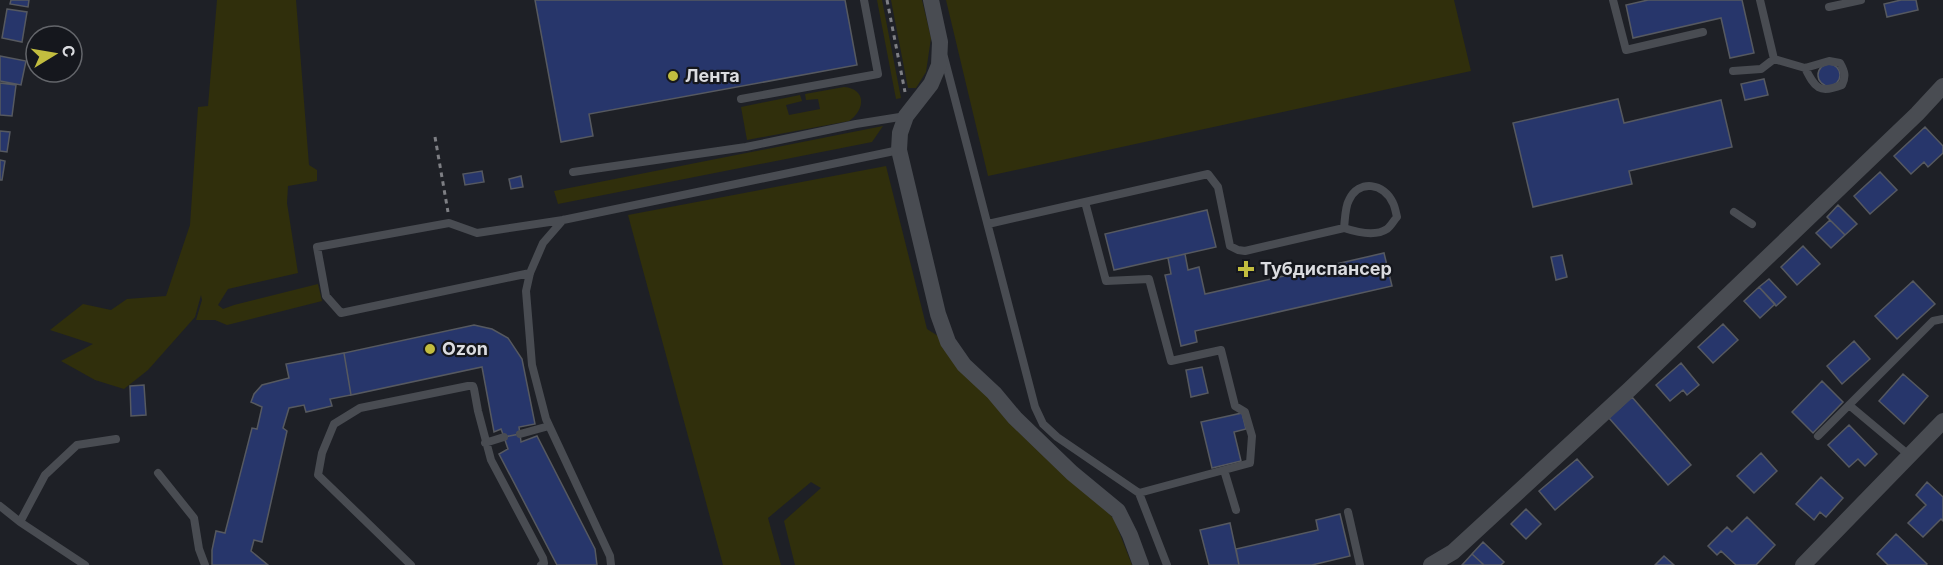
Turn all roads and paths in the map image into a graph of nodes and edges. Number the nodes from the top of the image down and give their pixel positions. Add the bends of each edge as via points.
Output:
1 (864, 0) edge
2 (887, 0) edge
3 (931, 0) edge
4 (1612, 0) edge
5 (1760, 0) edge
6 (1861, 0) edge
7 (1829, 7) dead end
8 (1703, 32) dead end
9 (940, 42) junction
10 (1774, 59) junction
11 (1804, 68) junction
12 (1733, 70) dead end
13 (1943, 86) edge
14 (741, 99) dead end
15 (908, 114) junction
16 (435, 137) dead end
17 (899, 150) junction
18 (573, 172) dead end
19 (1085, 202) junction
20 (1734, 212) dead end
21 (563, 220) junction
22 (449, 223) junction
23 (988, 224) junction
24 (1752, 224) dead end
25 (1344, 228) junction
26 (530, 273) junction
27 (1943, 319) edge
28 (1849, 405) junction
29 (1943, 421) edge
30 (549, 426) junction
31 (520, 434) dead end
32 (1818, 436) dead end
33 (504, 437) dead end
34 (116, 439) dead end
35 (485, 443) junction
36 (1910, 456) junction
37 (1224, 470) junction
38 (158, 473) dead end
39 (1139, 493) junction
40 (0, 506) edge
41 (1236, 510) dead end
42 (1347, 512) dead end
43 (20, 522) junction
44 (199, 549) junction
45 (85, 565) edge
46 (197, 565) edge
47 (205, 565) edge
48 (411, 565) edge
49 (541, 565) edge
50 (610, 565) edge
51 (1141, 565) edge
52 (1167, 565) edge
53 (1360, 565) edge
54 (1431, 565) edge
55 (1803, 565) edge

1 - 14 lane via 878,74
2 - 15 path
3 - 9 street
4 - 8 lane via 1626,50
5 - 10 lane
6 - 7 lane
9 - 15 street via 939,65 932,84
9 - 23 lane
10 - 11 lane
10 - 12 lane via 1761,69
11 - 11 lane via 1830,61 1840,63 1845,78 1842,85 1823,89 1814,86
13 - 54 street via 1630,389 1453,552
15 - 17 street via 900,133
15 - 18 lane via 746,147
16 - 22 path
17 - 21 lane
17 - 51 street via 948,342 963,365 1015,418 1118,511
19 - 23 lane
19 - 25 lane via 1208,174 1218,187 1230,246 1238,250
19 - 37 lane via 1106,281 1149,279 1171,361 1221,350 1235,406 1245,412 1252,436 1250,463
20 - 24 lane
21 - 22 lane via 477,232
21 - 26 lane via 543,243
22 - 26 lane via 317,247 326,296 341,313
23 - 39 lane via 1035,407 1043,424
25 - 25 lane via 1358,233 1387,229 1396,217 1393,202 1383,189 1371,184 1359,187 1348,200
26 - 30 lane via 526,291 532,365
27 - 28 lane via 1933,321
28 - 32 lane
28 - 36 lane
29 - 36 street
30 - 31 lane
30 - 50 lane
33 - 35 lane
34 - 43 lane via 77,446 45,475
35 - 48 lane via 473,386 360,408 334,424 318,475
35 - 49 lane via 543,558
36 - 55 street
37 - 39 lane
37 - 41 lane
38 - 44 lane via 194,518
39 - 52 lane
40 - 43 lane
42 - 53 lane
43 - 45 lane
44 - 46 lane
44 - 47 lane

